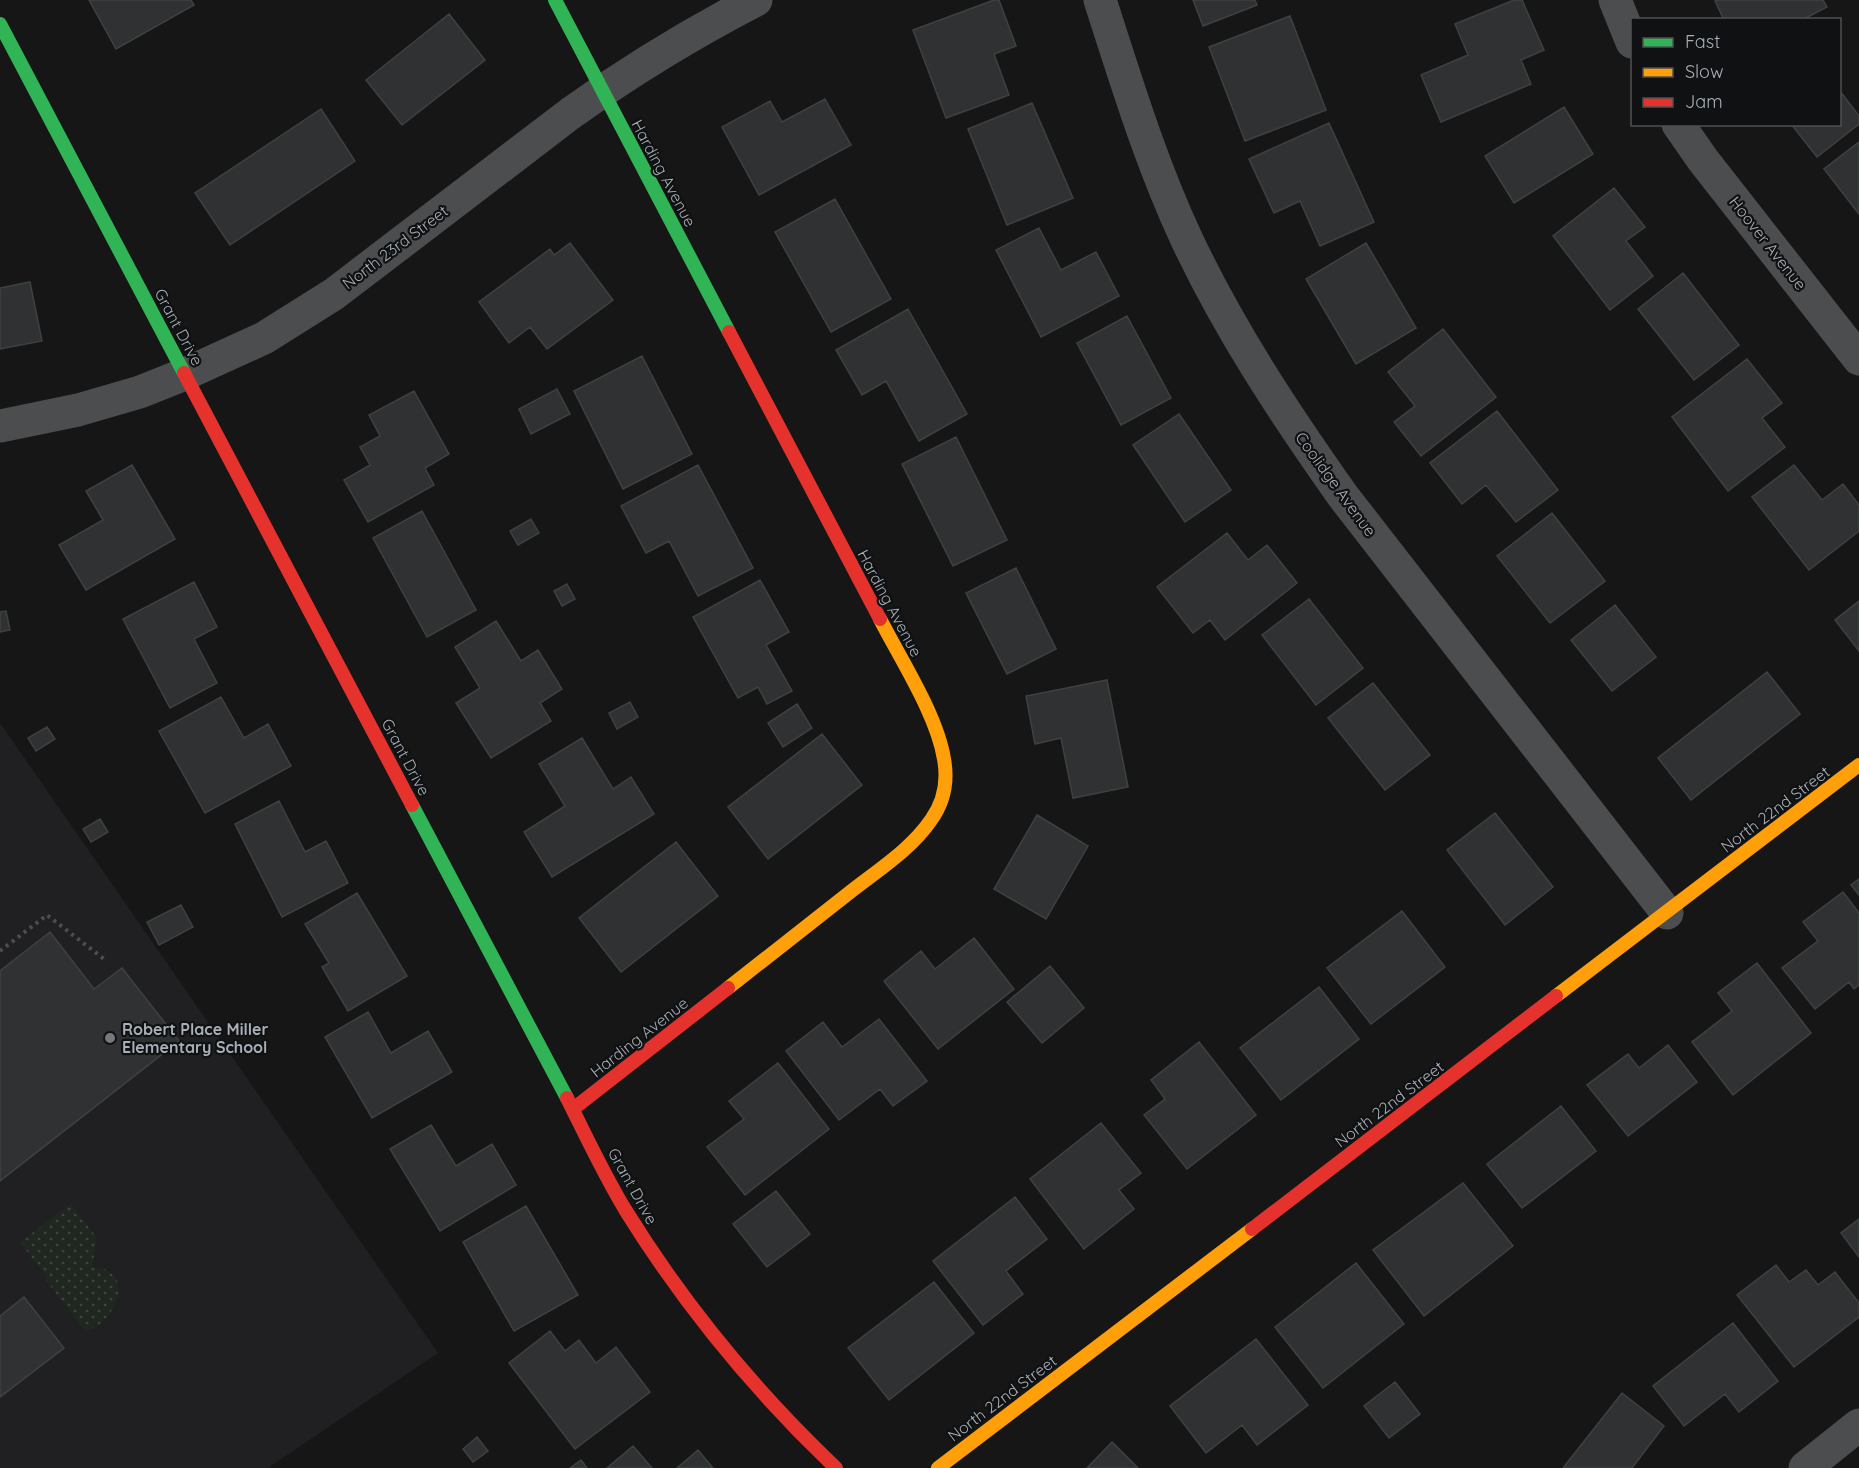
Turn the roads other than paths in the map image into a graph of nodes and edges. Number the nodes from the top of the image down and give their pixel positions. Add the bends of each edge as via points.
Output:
1 (555, 0) edge
2 (756, 0) edge
3 (1100, 0) edge
4 (1615, 0) edge
5 (0, 24) edge
6 (1631, 40) edge
7 (603, 91) junction
8 (1679, 126) edge
9 (1859, 359) edge
10 (185, 374) junction
11 (0, 426) edge
12 (1859, 765) edge
13 (1667, 913) junction
14 (573, 1108) junction
15 (1859, 1425) edge
16 (836, 1468) edge
17 (938, 1468) edge
18 (1805, 1468) edge

1 - 7 street, Harding Avenue
2 - 7 street, North 23rd Street
3 - 13 street, Coolidge Avenue via 1132,99 1186,239 1258,371 1343,496
4 - 6 street
5 - 10 street, Grant Drive
7 - 10 street, North 23rd Street via 334,294 264,338
7 - 14 street, Harding Avenue via 933,721 947,770 945,794 922,834
8 - 9 street, Hoover Avenue
10 - 11 street, North 23rd Street via 112,401
10 - 14 street, Grant Drive
12 - 13 street, North 22nd Street
13 - 17 street, North 22nd Street
14 - 16 street, Grant Drive via 625,1209 687,1303 756,1389
15 - 18 street

